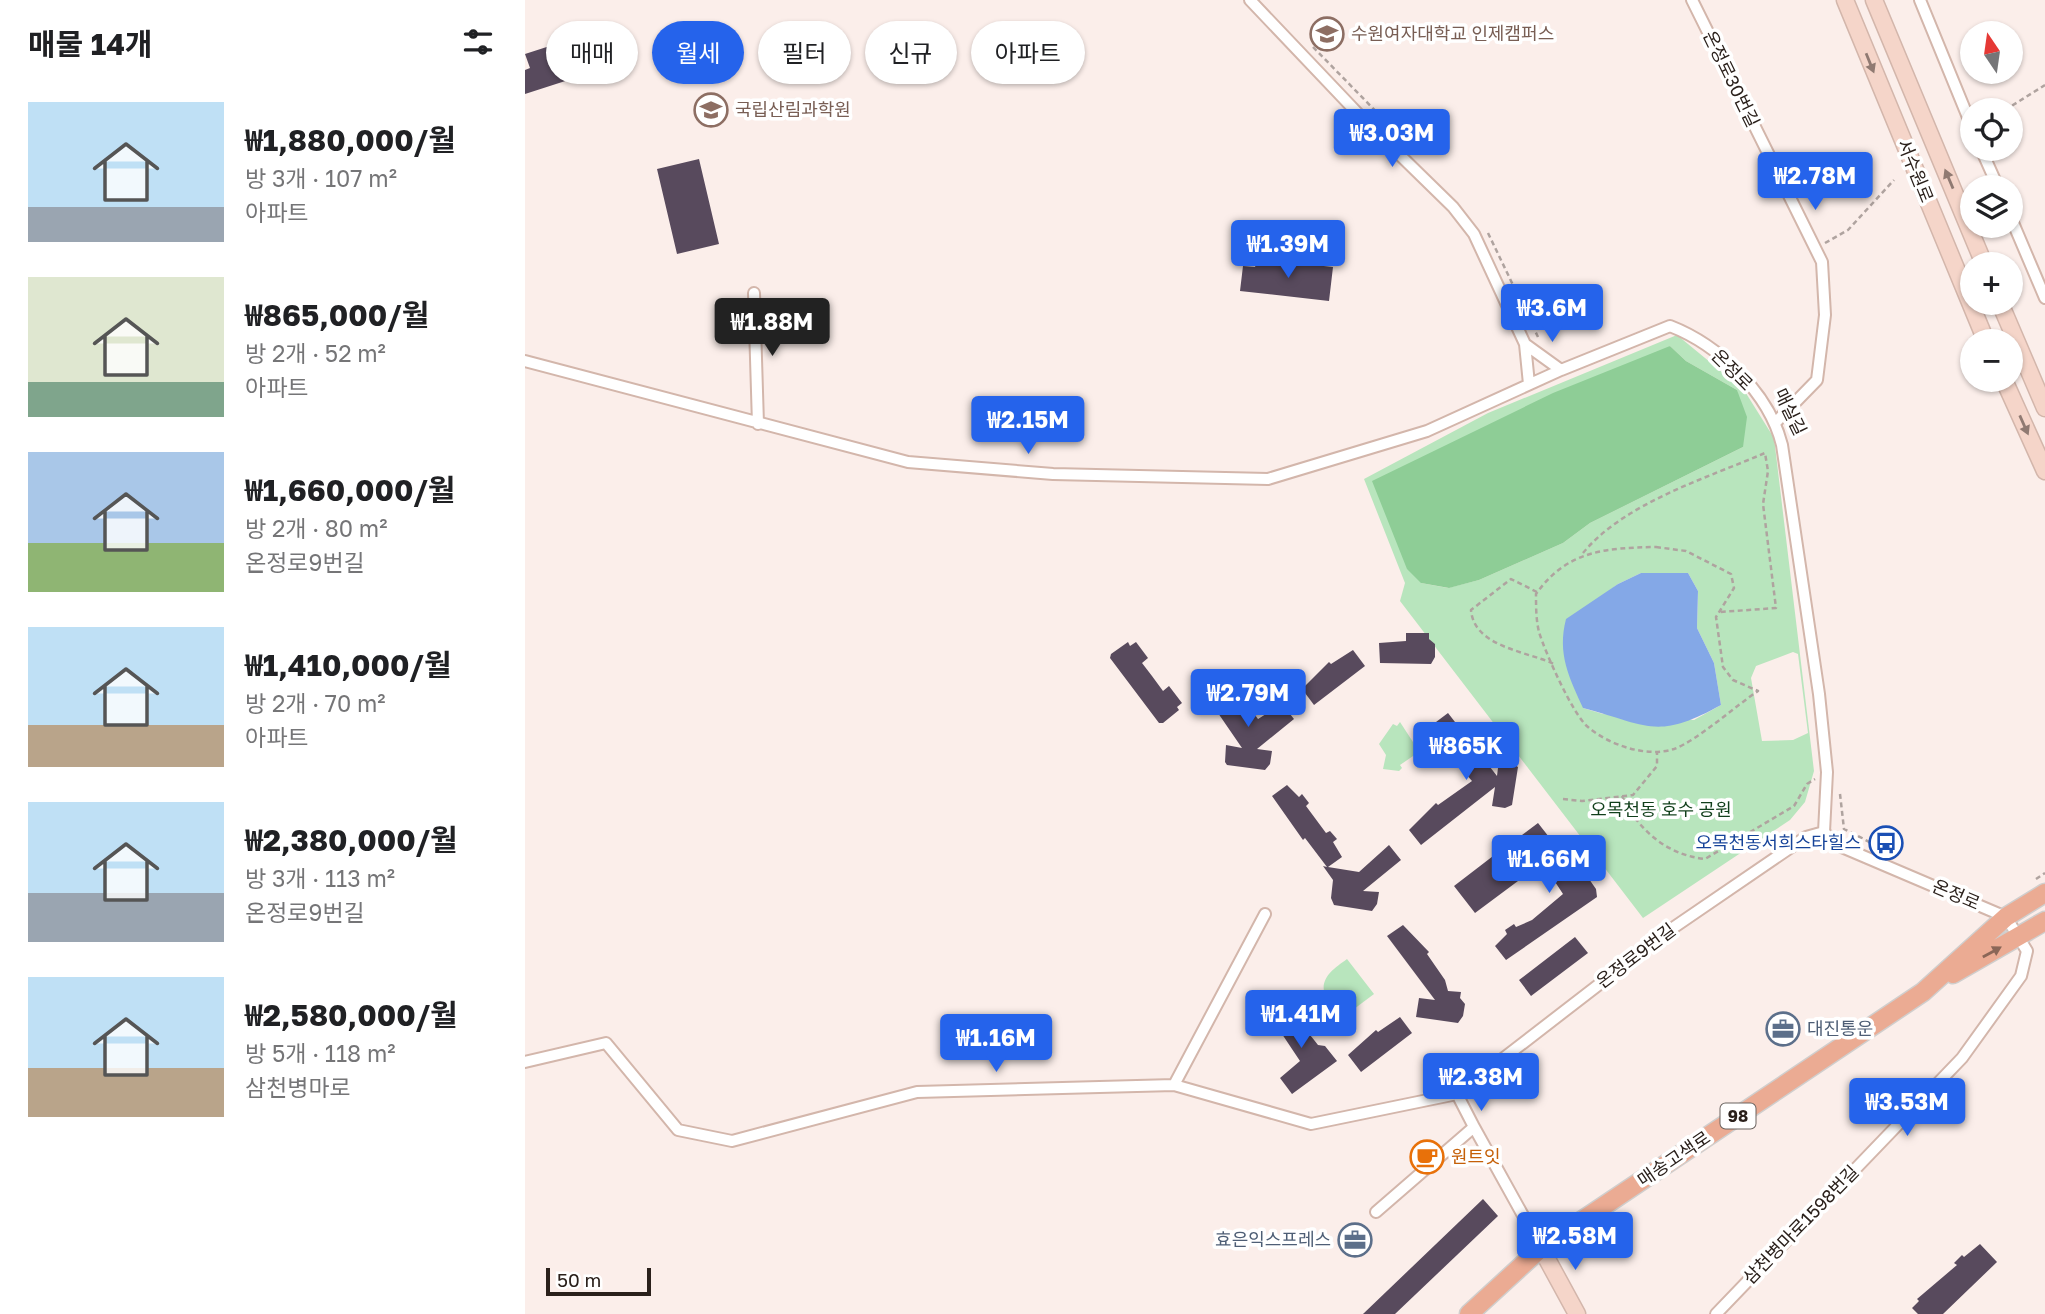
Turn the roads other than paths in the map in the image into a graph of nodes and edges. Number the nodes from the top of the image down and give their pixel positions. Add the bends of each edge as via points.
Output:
1 (1250, 0) edge
2 (1692, 0) edge
3 (1845, 0) edge
4 (1874, 0) edge
5 (1920, 0) edge
6 (1960, 98) edge
7 (2020, 238) edge
8 (1979, 252) edge
9 (754, 293) dead end
10 (2045, 298) edge
11 (2005, 315) edge
12 (1981, 329) edge
13 (1525, 344) junction
14 (525, 361) edge
15 (1561, 370) junction
16 (1529, 384) junction
17 (2009, 392) edge
18 (2045, 408) edge
19 (1776, 422) junction
20 (758, 424) junction
21 (2045, 471) edge
22 (1824, 832) junction
23 (2040, 886) edge
24 (1265, 914) dead end
25 (2006, 917) junction
26 (2045, 921) edge
27 (2019, 937) junction
28 (1923, 992) junction
29 (525, 1062) edge
30 (1174, 1085) junction
31 (1457, 1094) junction
32 (1474, 1127) junction
33 (1376, 1212) dead end
34 (1541, 1248) junction
35 (1469, 1314) edge
36 (1577, 1314) edge
37 (1716, 1314) edge

1 - 13 street via 1453,207 1474,234
2 - 19 street, 온정로30번길 via 1822,262 1825,315 1817,380
3 -> 12 street, 서수원로
8 -> 4 street, 서수원로
5 - 6 street
7 - 10 street
9 - 20 street
11 - 18 street
13 - 15 street
13 - 16 street
14 - 20 street
15 - 16 street
15 - 19 street, 온정로 via 1670,326 1695,336 1715,353 1749,384
16 - 20 street via 1427,431 1268,479 1053,474 908,462
17 -> 21 street
19 - 22 street, 온정로 via 1817,680 1827,772
22 - 25 street, 온정로 via 1837,845
22 - 31 street, 온정로9번길 via 1806,837 1667,932
23 - 25 main road, 매송고색로 / 98
24 - 30 street
25 - 27 street
25 - 28 main road, 매송고색로 / 98
26 - 27 main road, 매송고색로
28 -> 27 main road, 매송고색로
27 - 37 street, 삼천병마로1598번길 via 2027,951 2021,976 1962,1058
28 - 34 main road, 매송고색로 / 98
29 - 30 street via 606,1043 678,1130 732,1141 917,1092
30 - 31 street via 1311,1124
31 - 32 street
32 - 33 street
32 - 34 street
34 - 35 main road, 매송고색로 / 98
34 - 36 street

